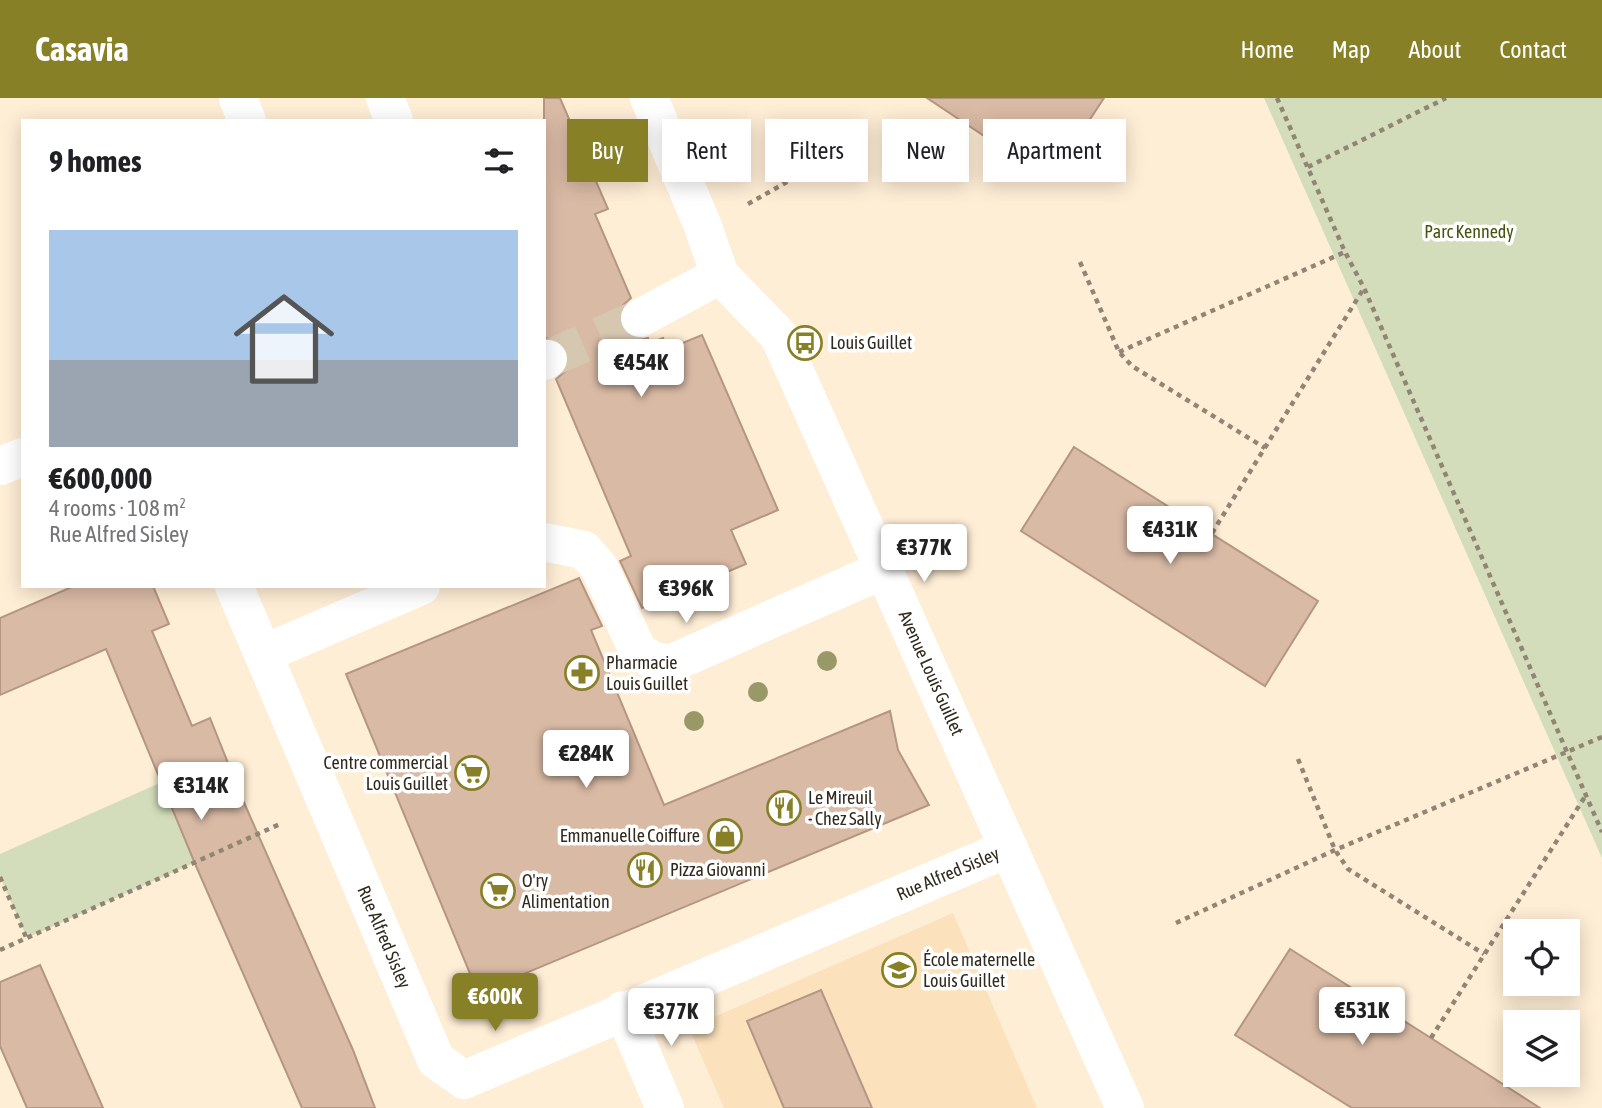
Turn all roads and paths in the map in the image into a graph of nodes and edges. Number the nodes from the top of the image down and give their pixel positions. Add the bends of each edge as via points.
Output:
1 (237, 98) edge
2 (385, 98) edge
3 (649, 98) edge
4 (1277, 98) edge
5 (1428, 98) edge
6 (1446, 98) edge
7 (1431, 106) junction
8 (246, 119) edge
9 (393, 119) edge
10 (1308, 167) junction
11 (787, 182) edge
12 (702, 224) junction
13 (1345, 252) junction
14 (1080, 262) dead end
15 (720, 275) junction
16 (1364, 288) junction
17 (640, 318) tunnel mouth
18 (1119, 352) junction
19 (1265, 448) junction
20 (21, 458) edge
21 (0, 466) edge
22 (1212, 533) dead end
23 (546, 542) edge
24 (885, 569) junction
25 (235, 588) edge
26 (416, 588) edge
27 (263, 654) junction
28 (1602, 737) edge
29 (1566, 753) junction
30 (1298, 759) dead end
31 (1586, 795) junction
32 (327, 802) junction
33 (1602, 832) edge
34 (1009, 848) junction
35 (1335, 850) junction
36 (0, 877) edge
37 (1176, 923) dead end
38 (27, 938) junction
39 (0, 950) edge
40 (1484, 954) junction
41 (624, 1010) junction
42 (1431, 1038) dead end
43 (665, 1108) edge
44 (1125, 1108) edge

1 - 8 street
2 - 9 street
3 - 12 street, Avenue Louis Guillet
4 - 10 path
5 - 7 path
6 - 7 path
7 - 10 path
10 - 13 path
11 - 12 path
12 - 15 street, Avenue Louis Guillet
13 - 16 path
13 - 18 path
14 - 18 path
15 - 17 street
15 - 24 street, Avenue Louis Guillet via 779,335
16 - 19 path
16 - 29 path
18 - 19 path via 1132,366
19 - 22 path
20 - 21 street
23 - 24 street via 584,550 599,567 638,651 670,664
24 - 34 street, Avenue Louis Guillet
25 - 27 street, Rue Alfred Sisley
26 - 27 street
27 - 32 street, Rue Alfred Sisley
28 - 29 path
29 - 31 path
29 - 35 path
30 - 35 path
31 - 33 path
31 - 40 path
32 - 38 path
32 - 41 street, Rue Alfred Sisley via 436,1060 464,1080
34 - 41 street, Rue Alfred Sisley
34 - 44 street, Avenue Louis Guillet
35 - 37 path
35 - 40 path via 1348,869
36 - 38 path
38 - 39 path
40 - 42 path
41 - 43 street

